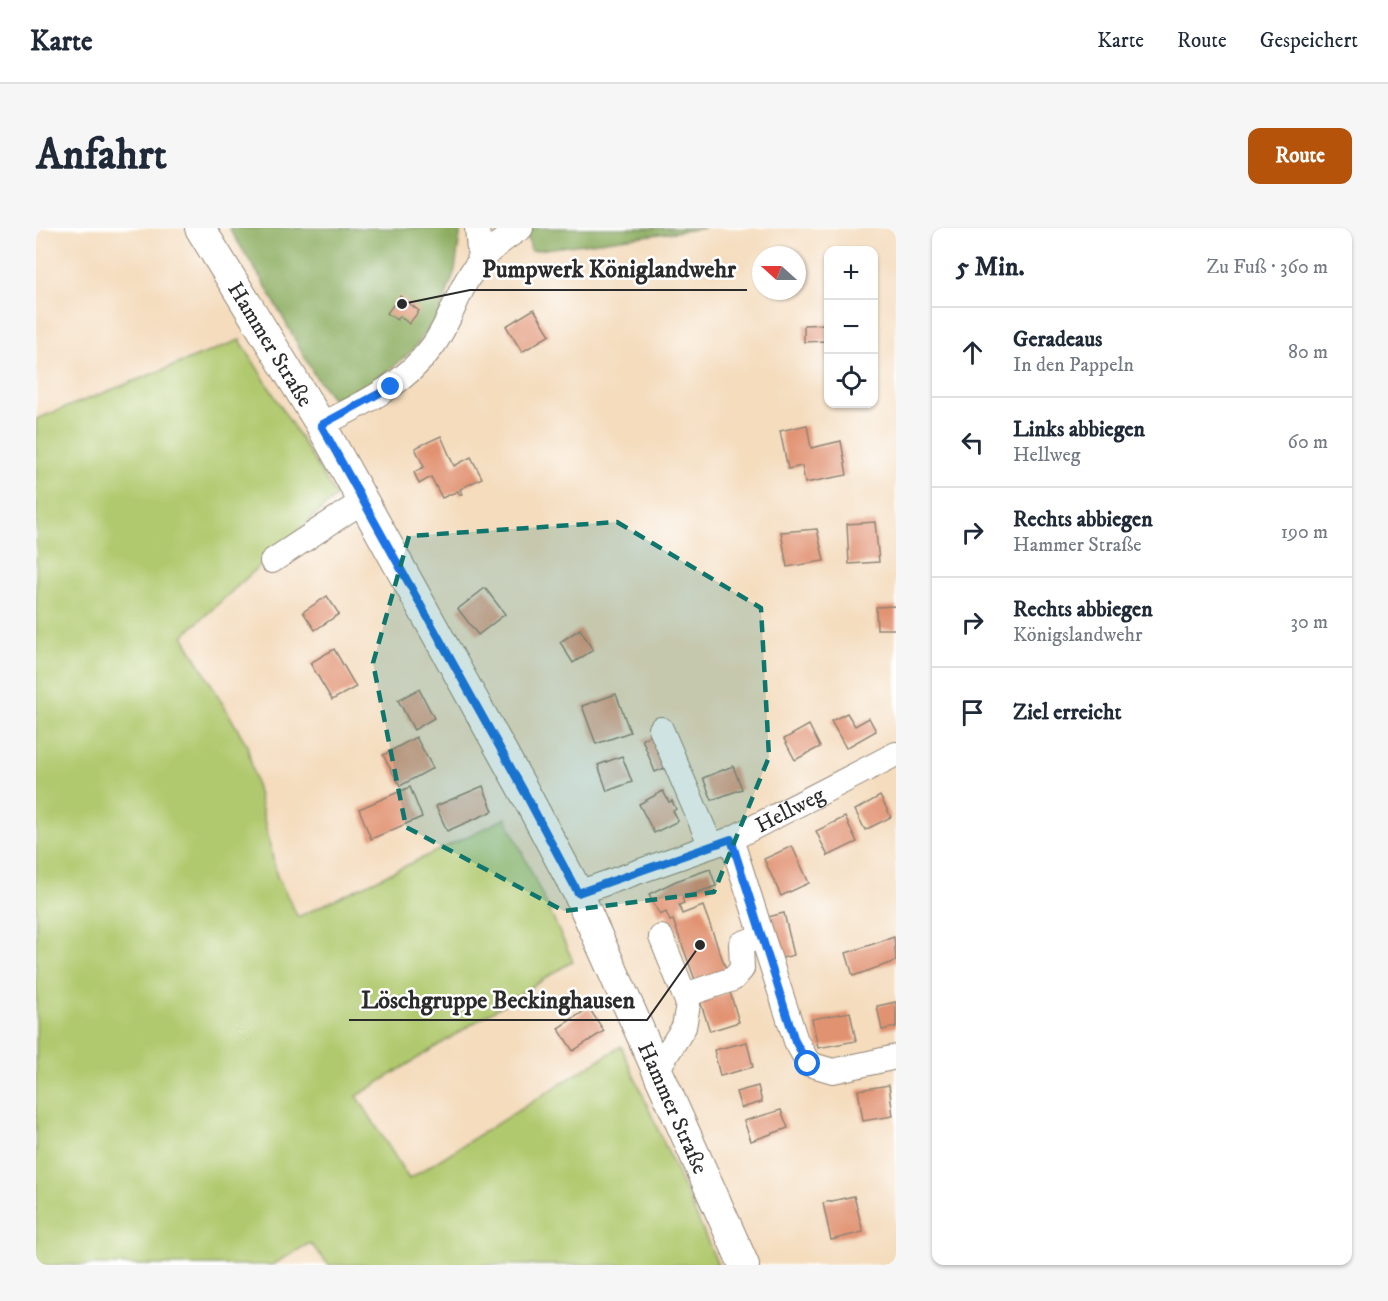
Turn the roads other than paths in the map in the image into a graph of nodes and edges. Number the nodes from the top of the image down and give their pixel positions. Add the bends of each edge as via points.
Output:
1 (200, 228) edge
2 (477, 228) edge
3 (521, 228) edge
4 (480, 260) junction
5 (321, 425) junction
6 (363, 501) junction
7 (272, 561) dead end
8 (661, 729) dead end
9 (896, 754) edge
10 (721, 843) junction
11 (578, 893) junction
12 (761, 936) junction
13 (661, 937) dead end
14 (685, 995) junction
15 (896, 1057) edge
16 (656, 1071) junction
17 (744, 1265) edge

1 - 5 main road, Hammer Straße
2 - 4 street
3 - 4 street
4 - 5 street via 444,330 410,371 372,399
5 - 6 main road, Hammer Straße
6 - 7 street
6 - 11 main road, Hammer Straße
8 - 10 street
9 - 10 street, Hellweg
10 - 11 street, Hellweg
10 - 12 street
11 - 16 main road, Hammer Straße
12 - 14 street via 741,944 742,969 733,979
12 - 15 street via 795,1041 808,1064 833,1071
13 - 14 street
14 - 16 street via 688,1004 684,1027
16 - 17 main road, Hammer Straße

